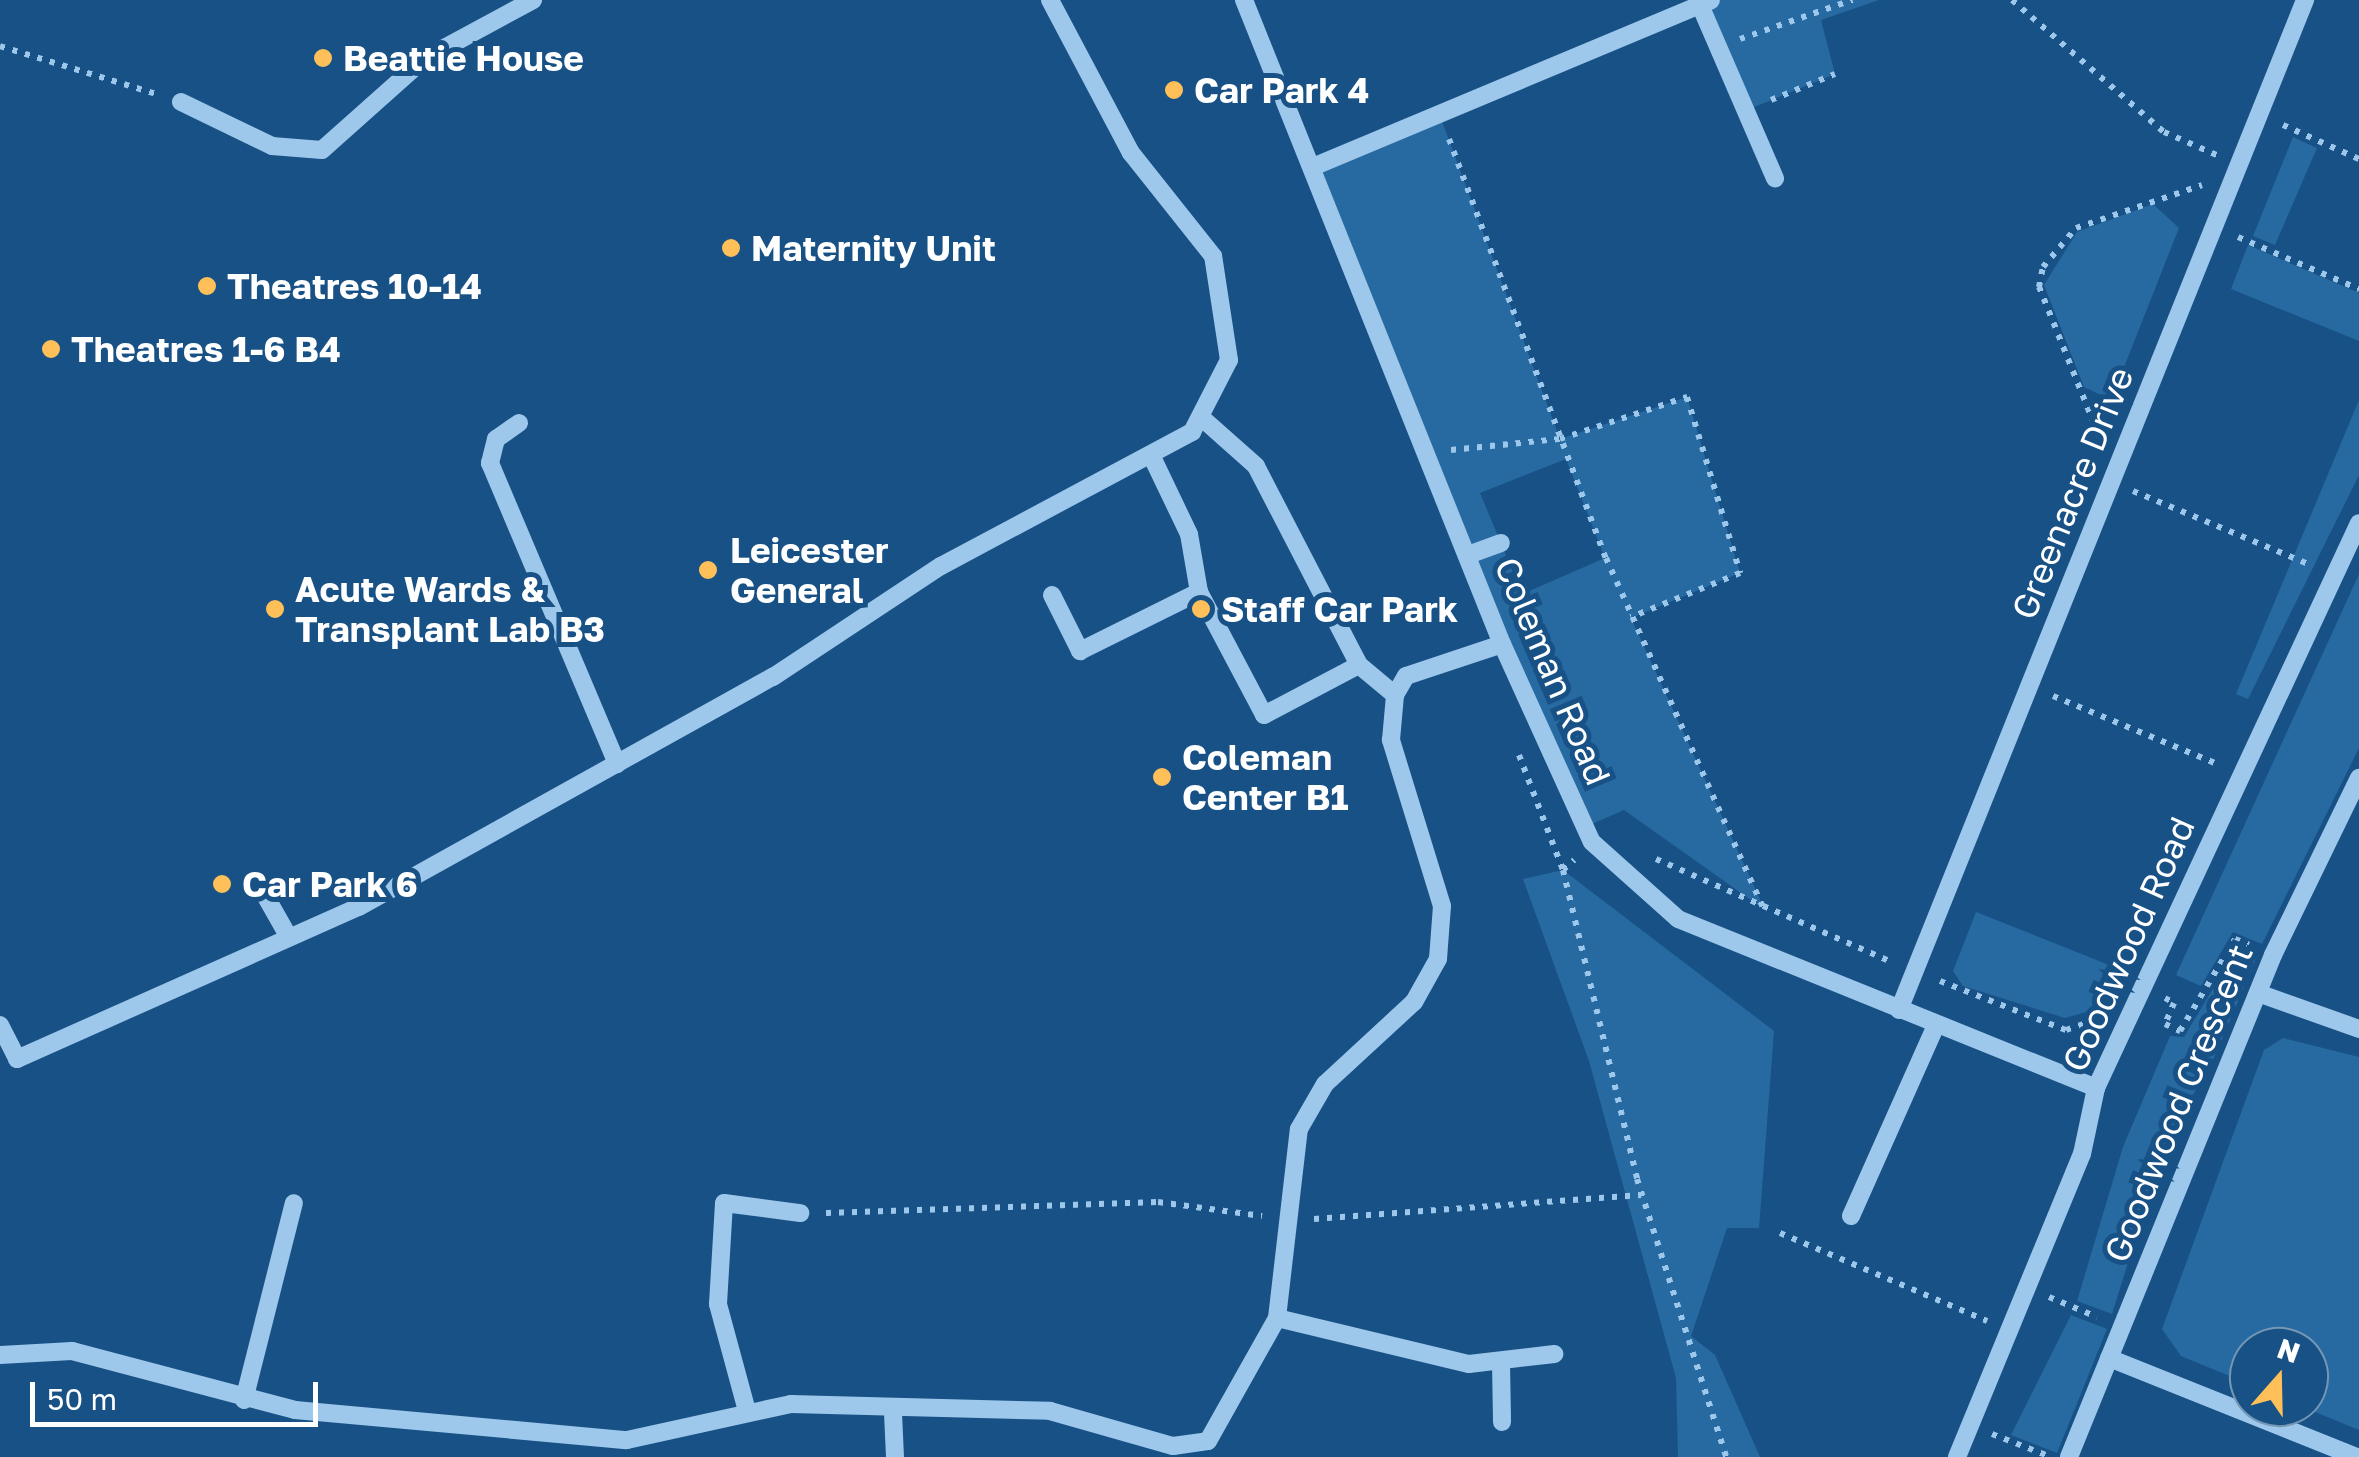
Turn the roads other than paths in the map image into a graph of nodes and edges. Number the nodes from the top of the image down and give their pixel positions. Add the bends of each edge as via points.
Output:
1 (533, 0) edge
2 (1050, 0) edge
3 (1244, 0) edge
4 (2305, 0) edge
5 (1706, 3) edge
6 (181, 102) road end
7 (1316, 166) junction
8 (1775, 178) dead end
9 (1203, 419) junction
10 (519, 423) dead end
11 (1153, 459) junction
12 (2359, 523) edge
13 (1501, 543) dead end
14 (1468, 555) junction
15 (1198, 592) junction
16 (1052, 595) dead end
17 (1502, 644) junction
18 (1359, 665) junction
19 (1395, 695) junction
20 (617, 764) junction
21 (2359, 778) edge
22 (260, 888) dead end
23 (287, 934) junction
24 (2258, 993) junction
25 (1899, 1010) junction
26 (1936, 1024) junction
27 (0, 1025) edge
28 (2359, 1029) edge
29 (2096, 1088) junction
30 (294, 1203) dead end
31 (800, 1214) road end
32 (1851, 1216) dead end
33 (1276, 1318) junction
34 (1554, 1354) dead end
35 (0, 1355) edge
36 (2109, 1358) junction
37 (1500, 1363) junction
38 (244, 1400) junction
39 (746, 1411) junction
40 (892, 1413) junction
41 (1502, 1422) dead end
42 (596, 1437) junction
43 (1209, 1449) edge
44 (592, 1457) edge
45 (896, 1457) edge
46 (1958, 1457) edge
47 (2069, 1457) edge
48 (2356, 1457) edge

1 - 6 street via 413,67 322,150 272,146
2 - 9 street via 1131,152 1214,256 1229,360
3 - 7 street, Coleman Road
4 - 25 street, Greenacre Drive
5 - 7 street
5 - 8 street
7 - 14 street, Coleman Road
9 - 11 street
9 - 18 street via 1256,466
10 - 20 street via 496,439 490,464 556,638
11 - 15 street via 1189,534
11 - 20 street via 941,566 773,678
12 - 29 street, Goodwood Road via 2240,774 2148,991
13 - 14 street
14 - 17 street, Coleman Road
15 - 16 street via 1080,651
15 - 18 street via 1264,715
17 - 19 street via 1428,666
17 - 25 street, Coleman Road via 1592,842 1678,919
18 - 19 street
19 - 33 street via 1392,740 1442,906 1438,959 1400,1020 1311,1105 1293,1153
20 - 23 street via 359,907
21 - 24 street, Goodwood Crescent
22 - 23 street
23 - 27 street via 16,1060
24 - 28 street
24 - 36 street, Goodwood Crescent
25 - 26 street, Coleman Road
26 - 29 street, Coleman Road
26 - 32 street
29 - 46 street, Goodwood Road via 2082,1154
30 - 38 street
31 - 39 street via 724,1203 718,1304
33 - 37 street via 1394,1350
33 - 43 street
34 - 37 street
35 - 38 street via 72,1351
36 - 47 street, Goodwood Crescent
36 - 48 street
37 - 41 street
38 - 42 street
39 - 40 street via 791,1404
39 - 42 street via 689,1432
40 - 43 street via 1050,1411 1173,1446
40 - 45 street
42 - 44 street

